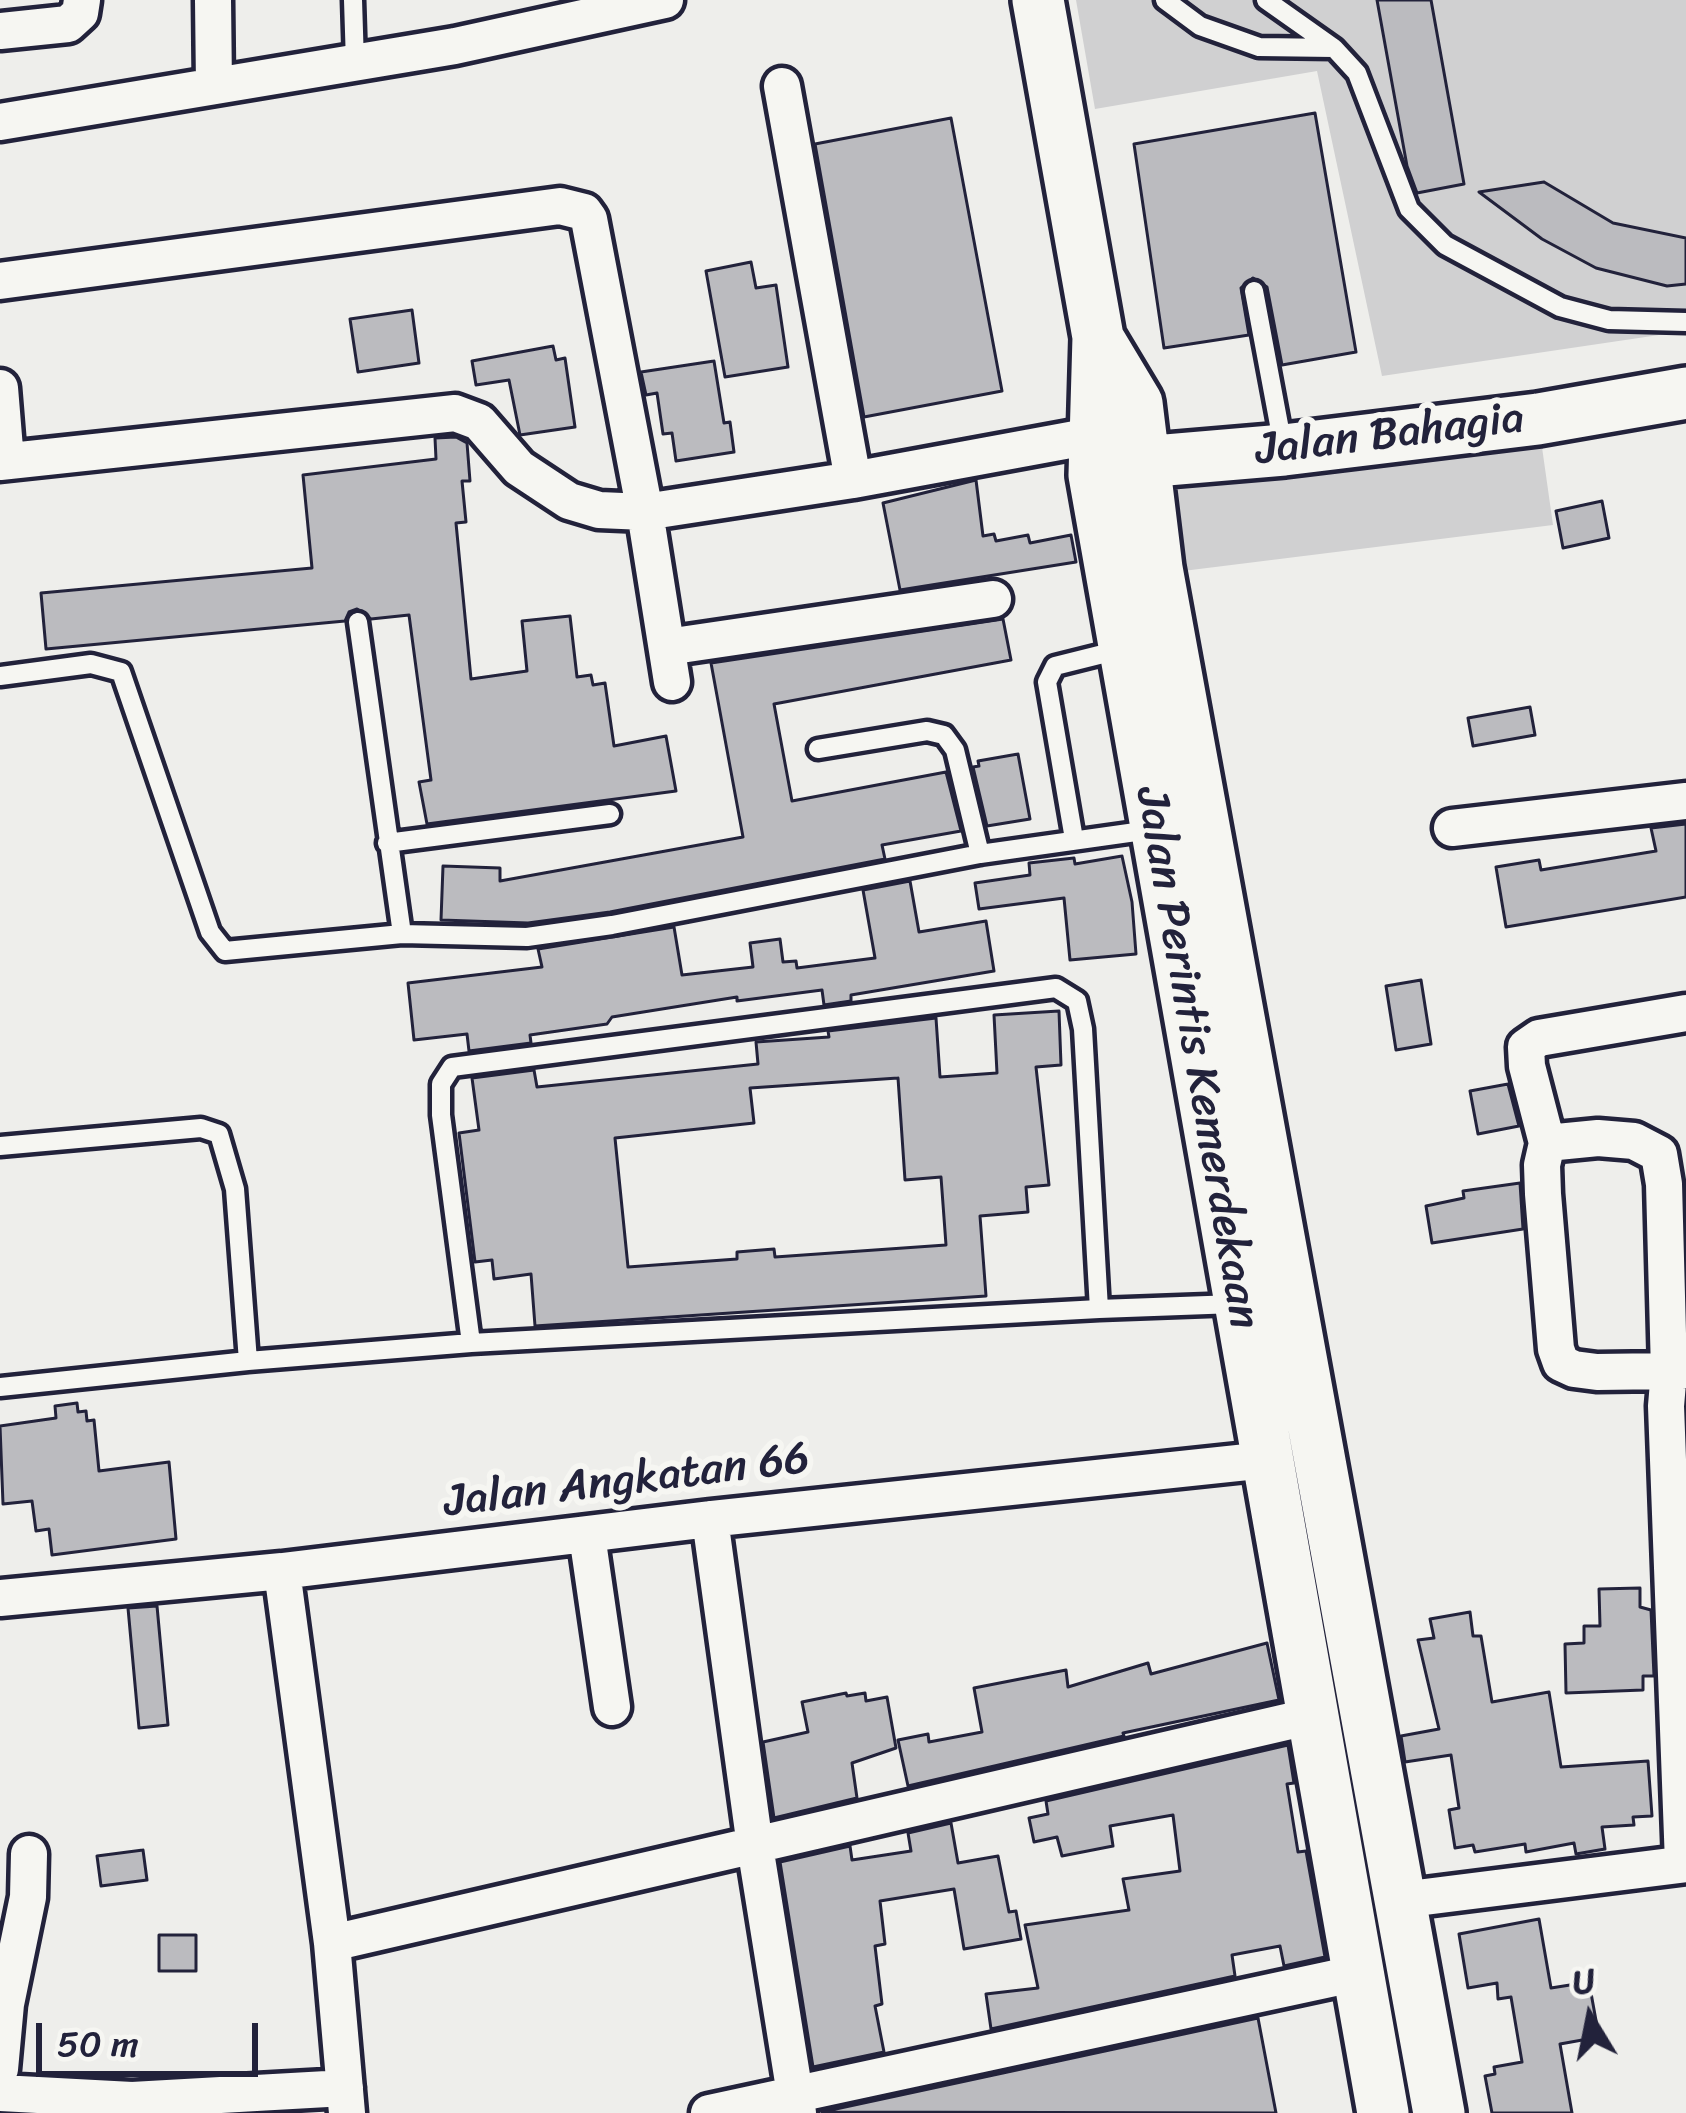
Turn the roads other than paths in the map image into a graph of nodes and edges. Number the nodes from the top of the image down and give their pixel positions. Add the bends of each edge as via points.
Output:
1 (82, 0) edge
2 (213, 0) edge
3 (353, 0) edge
4 (665, 0) edge
5 (1038, 0) edge
6 (1165, 0) edge
7 (1266, 0) edge
8 (0, 31) edge
9 (1334, 47) junction
10 (355, 63) junction
11 (214, 86) junction
12 (782, 86) dead end
13 (0, 122) edge
14 (0, 280) edge
15 (1254, 291) dead end
16 (1686, 322) edge
17 (0, 388) edge
18 (1686, 393) edge
19 (1284, 450) junction
20 (1111, 457) junction
21 (3, 462) edge
22 (854, 481) junction
23 (645, 512) junction
24 (992, 599) dead end
25 (358, 622) dead end
26 (1124, 648) junction
27 (0, 676) edge
28 (818, 748) dead end
29 (1686, 801) edge
30 (610, 814) dead end
31 (1452, 828) dead end
32 (1155, 829) junction
33 (1073, 839) junction
34 (387, 843) junction
35 (980, 854) junction
36 (402, 934) junction
37 (1686, 1012) edge
38 (1546, 1143) junction
39 (0, 1146) edge
40 (1672, 1150) edge
41 (1239, 1304) junction
42 (1100, 1310) junction
43 (471, 1343) junction
44 (248, 1361) junction
45 (1677, 1370) edge
46 (0, 1387) edge
47 (1265, 1460) junction
48 (710, 1519) junction
49 (586, 1535) junction
50 (282, 1571) junction
51 (0, 1598) edge
52 (612, 1707) dead end
53 (1312, 1716) junction
54 (754, 1846) junction
55 (29, 1854) dead end
56 (1684, 1863) edge
57 (1400, 1900) junction
58 (332, 1943) junction
59 (1358, 1973) junction
60 (0, 2069) edge
61 (0, 2093) edge
62 (346, 2100) edge
63 (796, 2103) edge
64 (709, 2113) edge
65 (1383, 2113) edge
66 (1439, 2113) edge

1 - 8 street via 68,24
2 - 11 street
3 - 10 lane
4 - 10 street
5 - 20 street via 1098,337 1137,403
6 - 9 lane via 1200,26 1259,47
7 - 9 lane
9 - 16 lane via 1357,73 1409,209 1445,245 1560,307 1609,320
10 - 11 street
11 - 13 street
12 - 22 street
14 - 23 street via 560,206 578,210 589,219
15 - 19 lane
17 - 21 street
18 - 19 street, Jalan Bahagia
19 - 20 street, Jalan Bahagia
20 - 22 street
20 - 26 street, Jalan Perintis Kemerdekaan
20 - 57 street via 1157,568
21 - 23 street via 455,413 479,422 519,468 569,501
22 - 23 street
23 - 24 street via 669,664
25 - 34 lane
26 - 32 street, Jalan Perintis Kemerdekaan
26 - 33 lane via 1055,666 1047,682
27 - 36 lane via 91,664 121,672 221,949
28 - 35 lane via 944,735 955,750
29 - 31 street
30 - 34 lane
32 - 33 lane
32 - 41 street, Jalan Perintis Kemerdekaan
33 - 35 lane
34 - 36 lane
35 - 36 lane via 527,938
37 - 38 street via 1538,1038 1526,1047
38 - 40 street via 1598,1138
38 - 45 street via 1543,1193 1561,1363 1598,1372
39 - 44 lane via 200,1128 219,1134 235,1189
40 - 45 street via 1664,1184
41 - 42 lane
41 - 47 street, Jalan Perintis Kemerdekaan
42 - 43 lane
42 - 43 lane via 1083,1029 1077,1001 1056,988 452,1067 441,1084 442,1115
43 - 44 lane
44 - 46 lane
45 - 56 street via 1672,1620
47 - 48 street, Jalan Angkatan 66
47 - 53 street, Jalan Perintis Kemerdekaan
48 - 49 street, Jalan Angkatan 66
48 - 54 street
49 - 50 street, Jalan Angkatan 66
49 - 52 street
50 - 51 street, Jalan Angkatan 66
50 - 58 street
53 - 54 street
53 - 59 street, Jalan Perintis Kemerdekaan
54 - 58 street
54 - 63 street
55 - 60 street
56 - 57 street
57 - 66 street
58 - 62 street
59 - 63 street
59 - 65 street, Jalan Perintis Kemerdekaan
61 - 62 street
63 - 64 street

